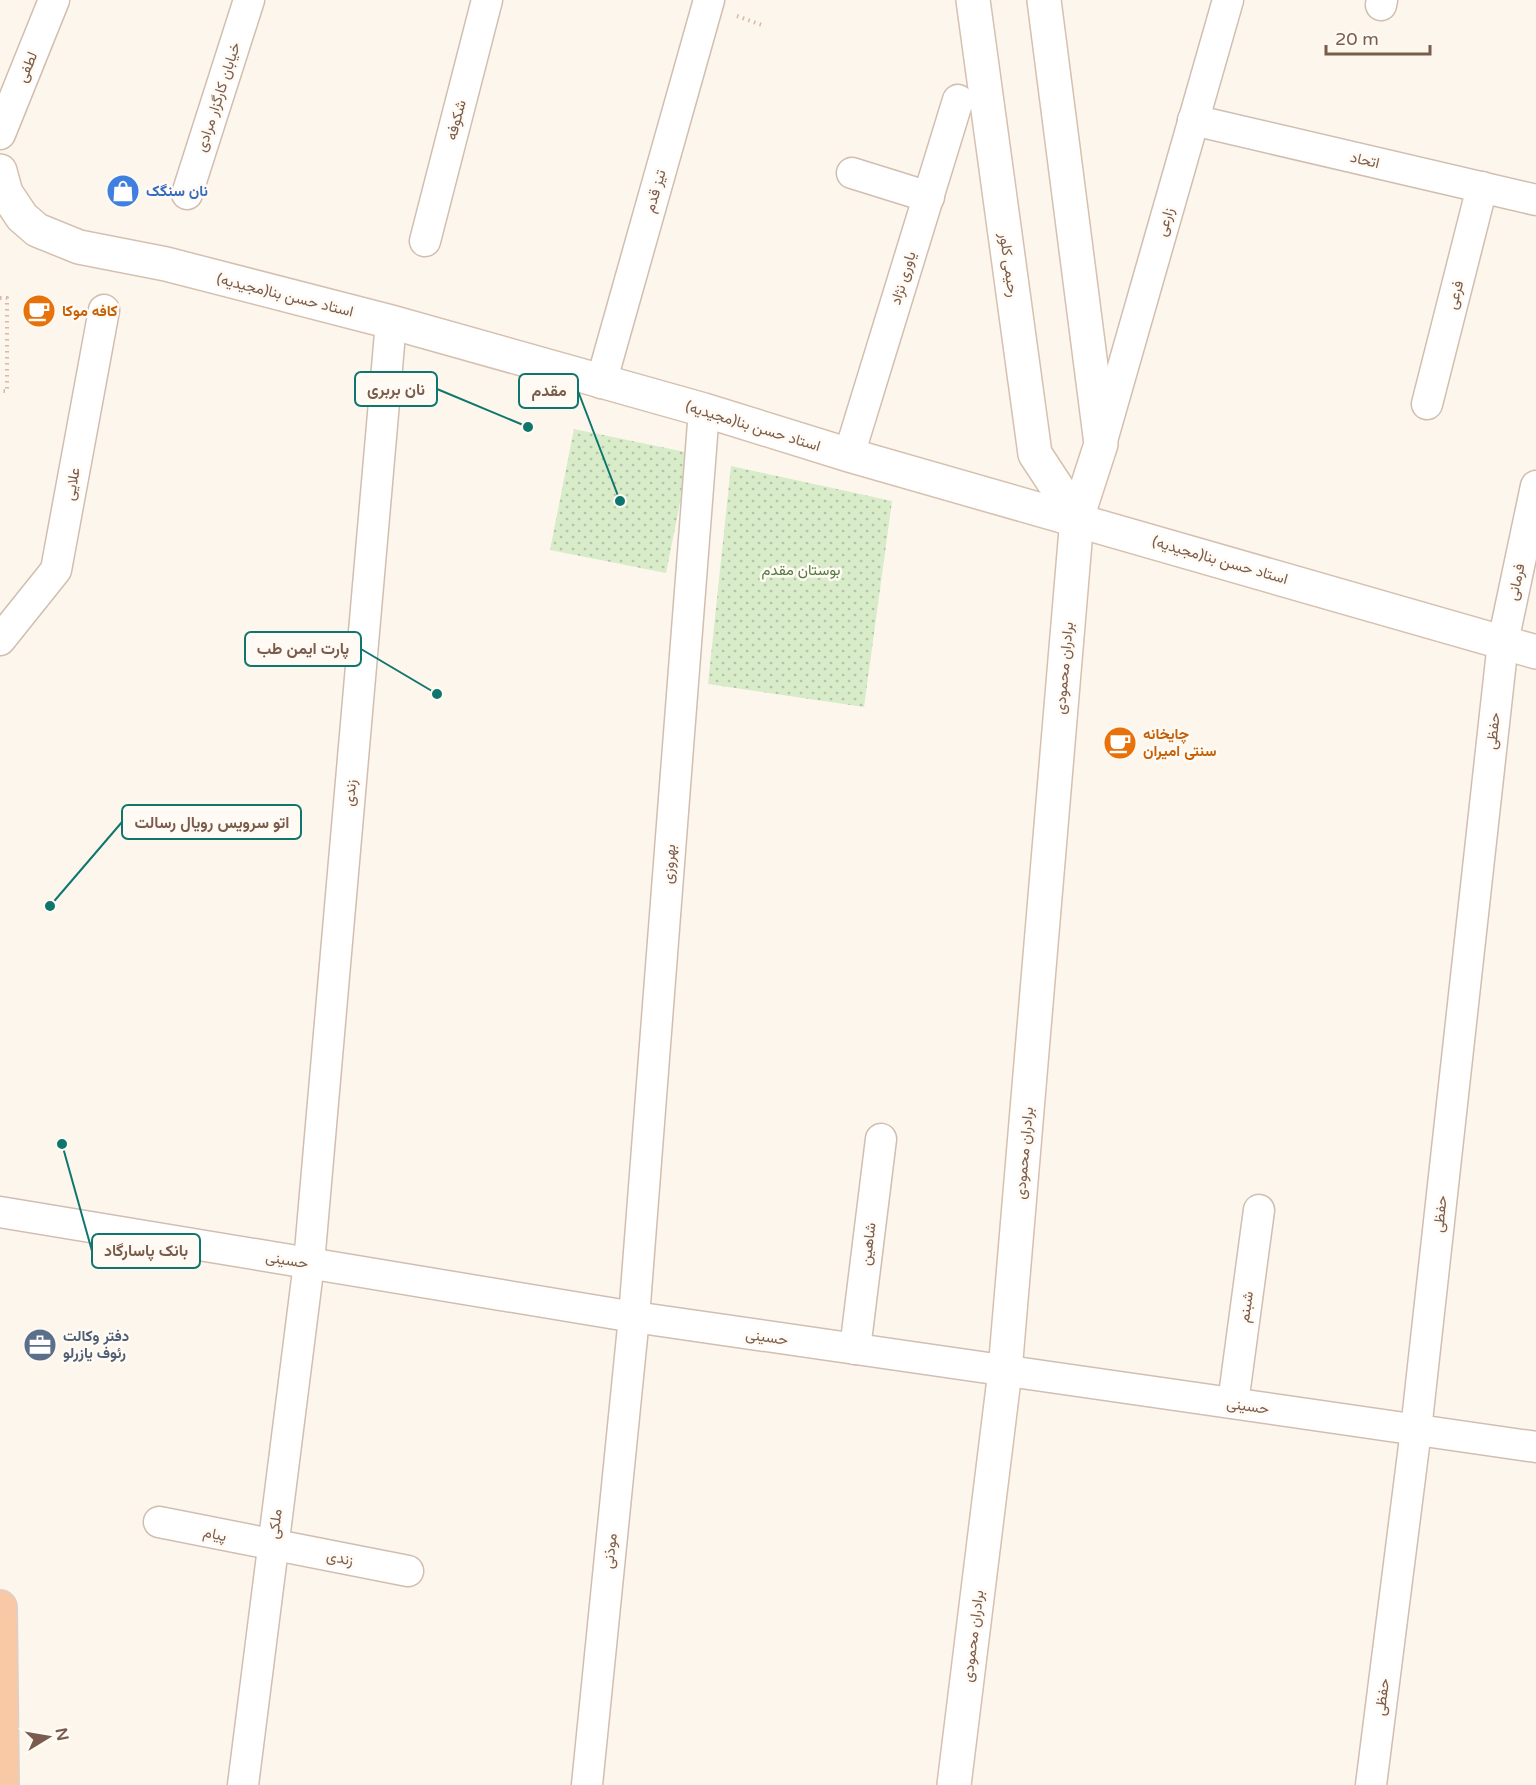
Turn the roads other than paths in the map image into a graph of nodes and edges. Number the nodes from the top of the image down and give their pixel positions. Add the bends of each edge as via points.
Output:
1 (54, 0) edge
2 (249, 0) edge
3 (488, 0) edge
4 (710, 0) edge
5 (974, 0) edge
6 (1044, 0) edge
7 (1228, 0) edge
8 (958, 100) dead end
9 (1193, 120) junction
10 (0, 134) edge
11 (0, 171) edge
12 (852, 173) dead end
13 (1482, 187) junction
14 (187, 194) dead end
15 (929, 197) junction
16 (1536, 200) edge
17 (425, 241) dead end
18 (104, 310) dead end
19 (391, 322) junction
20 (601, 383) junction
21 (1427, 404) dead end
22 (704, 410) junction
23 (1101, 444) junction
24 (849, 455) junction
25 (1536, 486) edge
26 (1077, 518) junction
27 (0, 640) edge
28 (1503, 642) junction
29 (1536, 652) edge
30 (881, 1139) dead end
31 (1259, 1210) dead end
32 (0, 1212) edge
33 (309, 1263) junction
34 (634, 1317) junction
35 (855, 1349) junction
36 (1005, 1371) junction
37 (1233, 1403) junction
38 (1416, 1430) junction
39 (1536, 1447) edge
40 (159, 1522) dead end
41 (272, 1545) junction
42 (408, 1571) dead end
43 (0, 1607) edge
44 (2, 1785) edge
45 (243, 1785) edge
46 (587, 1785) edge
47 (954, 1785) edge
48 (1371, 1785) edge

1 - 10 street, لطفی
2 - 14 street, خیابان کارگزار مرادی
3 - 17 street, شکوفه
4 - 20 street, تیز قدم
5 - 26 main road, رحیمی کلور via 1035,454
6 - 23 main road
7 - 9 street, زارعی
8 - 15 street, یاوری نژاد
9 - 13 street, اتحاد
9 - 23 street, زارعی
11 - 19 main road, استاد حسن بنا(مجیدیه) via 6,193 22,217 57,240
12 - 15 street
13 - 16 street, اتحاد
13 - 21 street, فرعی
15 - 24 street, یاوری نژاد
18 - 27 street, علایی via 56,570
19 - 20 main road, استاد حسن بنا(مجیدیه)
19 - 33 street, زندی
20 - 22 main road, استاد حسن بنا(مجیدیه)
22 - 24 main road, استاد حسن بنا(مجیدیه)
22 - 34 street, بهروزی
23 - 26 main road, برادران محمودی
24 - 26 main road, استاد حسن بنا(مجیدیه)
25 - 28 street, فرمانی
26 - 28 main road, استاد حسن بنا(مجیدیه)
26 - 36 main road, برادران محمودی
28 - 29 main road, استاد حسن بنا(مجیدیه)
28 - 38 street, حفظی
30 - 35 street, شاهین
31 - 37 street, شبنم
32 - 33 street, حسینی
33 - 34 street, حسینی
33 - 41 street, ملکی
34 - 35 street, حسینی
34 - 46 street, موذنی
35 - 36 street, حسینی
36 - 37 street, حسینی
36 - 47 main road, برادران محمودی
37 - 38 street, حسینی
38 - 39 street, حسینی
38 - 48 street, حفظی
40 - 41 street, پیام
41 - 42 street, زندی
41 - 45 street, ملکی
43 - 44 highway

